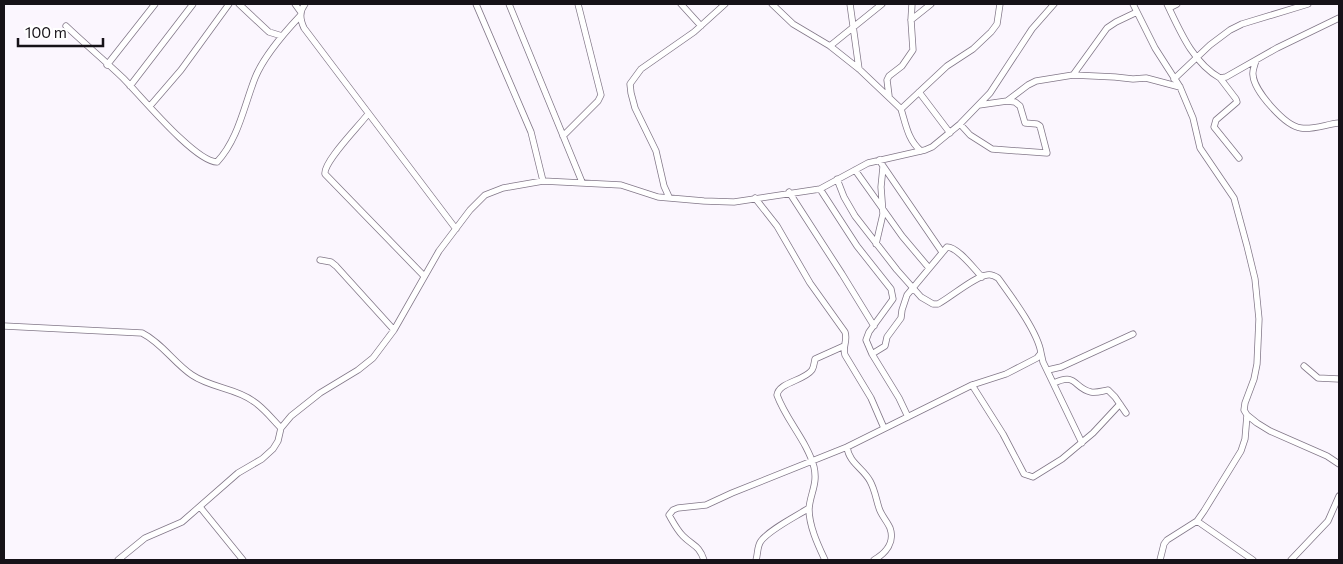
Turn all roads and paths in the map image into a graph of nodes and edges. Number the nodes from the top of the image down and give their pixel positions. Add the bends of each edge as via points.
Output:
1 (155, 4) edge
2 (193, 4) edge
3 (229, 4) edge
4 (239, 4) edge
5 (295, 4) edge
6 (305, 4) edge
7 (476, 4) edge
8 (509, 4) edge
9 (578, 4) edge
10 (681, 4) edge
11 (725, 4) edge
12 (772, 4) edge
13 (850, 4) edge
14 (882, 4) edge
15 (912, 4) edge
16 (931, 4) edge
17 (1000, 4) edge
18 (1054, 4) edge
19 (1133, 4) edge
20 (1177, 4) edge
21 (1305, 4) edge
22 (1047, 6) edge
23 (1168, 6) edge
24 (1137, 12) junction
25 (300, 14) junction
26 (1339, 18) edge
27 (911, 20) junction
28 (66, 26) dead end
29 (701, 26) junction
30 (853, 28) junction
31 (282, 36) junction
32 (830, 46) junction
33 (1197, 58) junction
34 (1256, 60) junction
35 (108, 64) junction
36 (859, 69) junction
37 (1072, 75) junction
38 (1220, 78) junction
39 (1174, 79) junction
40 (130, 86) junction
41 (1180, 87) junction
42 (919, 92) junction
43 (889, 96) junction
44 (1007, 101) junction
45 (979, 105) junction
46 (150, 106) junction
47 (901, 109) junction
48 (368, 114) junction
49 (1339, 123) edge
50 (960, 124) junction
51 (950, 133) junction
52 (563, 136) junction
53 (921, 150) junction
54 (1238, 158) dead end
55 (879, 160) junction
56 (883, 167) junction
57 (855, 170) junction
58 (837, 179) junction
59 (543, 181) junction
60 (582, 182) junction
61 (820, 189) junction
62 (788, 192) junction
63 (669, 197) junction
64 (755, 198) junction
65 (883, 209) junction
66 (456, 229) junction
67 (876, 244) junction
68 (942, 252) junction
69 (320, 260) dead end
70 (929, 268) junction
71 (424, 276) junction
72 (982, 277) junction
73 (913, 289) junction
74 (4, 326) edge
75 (874, 326) junction
76 (394, 330) junction
77 (1132, 334) dead end
78 (844, 346) junction
79 (1041, 353) junction
80 (872, 354) junction
81 (1304, 366) dead end
82 (1048, 370) junction
83 (1339, 380) edge
84 (1054, 383) junction
85 (972, 385) junction
86 (1120, 404) junction
87 (1126, 413) dead end
88 (1246, 415) junction
89 (908, 417) junction
90 (281, 428) junction
91 (884, 428) junction
92 (1082, 444) junction
93 (846, 447) junction
94 (812, 461) junction
95 (1339, 464) edge
96 (1339, 496) edge
97 (200, 507) junction
98 (809, 508) junction
99 (1197, 521) junction
100 (1160, 558) edge
101 (118, 560) edge
102 (243, 560) edge
103 (704, 560) edge
104 (756, 560) edge
105 (825, 560) edge
106 (874, 560) edge
107 (1166, 560) edge
108 (1253, 560) edge
109 (1291, 560) edge

1 - 35 street
2 - 40 street
3 - 46 street
4 - 31 street via 269,32
5 - 25 street
6 - 25 street
7 - 59 street via 531,132
8 - 52 street
9 - 52 street via 601,95
10 - 29 street
11 - 29 street
12 - 32 street via 793,24
13 - 30 street
14 - 30 street
15 - 27 street
16 - 27 street
17 - 42 street via 997,24 991,32
18 - 22 street
19 - 24 street
20 - 23 street
21 - 33 street via 1230,30
22 - 45 street
23 - 33 street
24 - 37 street via 1107,28
24 - 39 street
25 - 31 street
25 - 48 street via 304,28
26 - 34 street
27 - 43 street via 913,50 906,62 887,80
28 - 35 street
29 - 63 street via 640,69 630,84 636,108 656,151
30 - 32 street
30 - 36 street
31 - 46 street via 256,76 232,140 216,162 205,159 191,148
32 - 36 street
33 - 38 street
33 - 39 street
34 - 38 street
34 - 49 street via 1252,75 1261,94 1290,122 1298,128
35 - 40 street
36 - 43 street
37 - 41 street via 1133,80 1146,78
37 - 44 street via 1036,81
38 - 54 street via 1237,102 1216,120 1214,127
39 - 41 street
40 - 46 street
41 - 88 street via 1193,118 1200,148 1234,198 1255,279 1259,319 1258,364 1245,403
42 - 47 street
42 - 51 street
43 - 47 street
44 - 45 street
44 - 50 street via 1020,106 1024,123 1040,126 1047,153 992,149 970,135
45 - 50 street
47 - 53 street via 910,139
48 - 66 street
48 - 71 street via 331,157 325,174
50 - 51 street
51 - 53 street via 932,147
52 - 60 street
53 - 55 street
55 - 56 street
55 - 57 street
56 - 65 street via 880,187
56 - 68 street
57 - 58 street
57 - 65 street
58 - 61 street
58 - 67 street via 850,207
59 - 60 street
59 - 66 street via 485,195
60 - 63 street via 621,185
61 - 62 street
61 - 75 street via 857,246 891,289 893,299
62 - 64 street
62 - 75 street
63 - 64 street via 720,202
64 - 78 street via 777,226 810,283 845,332
65 - 67 street
65 - 70 street
66 - 71 street
67 - 73 street
68 - 70 street
68 - 72 street via 947,247 956,250
69 - 76 street via 336,266
70 - 73 street
71 - 76 street
72 - 73 street via 938,304 928,302
72 - 79 street via 998,278 1030,327
73 - 80 street via 885,346
74 - 90 street via 142,333 205,383 253,400
75 - 80 street via 866,340
76 - 90 street via 373,358 304,405
77 - 82 street
78 - 91 street via 844,355 871,398
78 - 94 street via 815,359 811,372 778,391 778,400
79 - 82 street
79 - 85 street via 1006,374
80 - 89 street
81 - 83 street via 1318,378
82 - 84 street
84 - 86 street via 1071,379 1086,390 1108,390
84 - 92 street
85 - 89 street
85 - 92 street via 1028,477 1042,473
86 - 87 street
86 - 92 street
88 - 95 street via 1270,432
88 - 99 street via 1241,451
89 - 91 street
90 - 97 street via 278,441 262,460 238,473
91 - 93 street
93 - 94 street
93 - 106 street via 850,458 870,481 879,510 890,527 890,544
94 - 98 street via 815,488
94 - 103 street via 706,505 670,512 672,522 682,535 698,546
96 - 109 street via 1328,521
97 - 101 street via 182,522 145,538
97 - 102 street
98 - 104 street via 763,538
98 - 105 street
99 - 100 street via 1167,540
99 - 108 street
100 - 107 street

